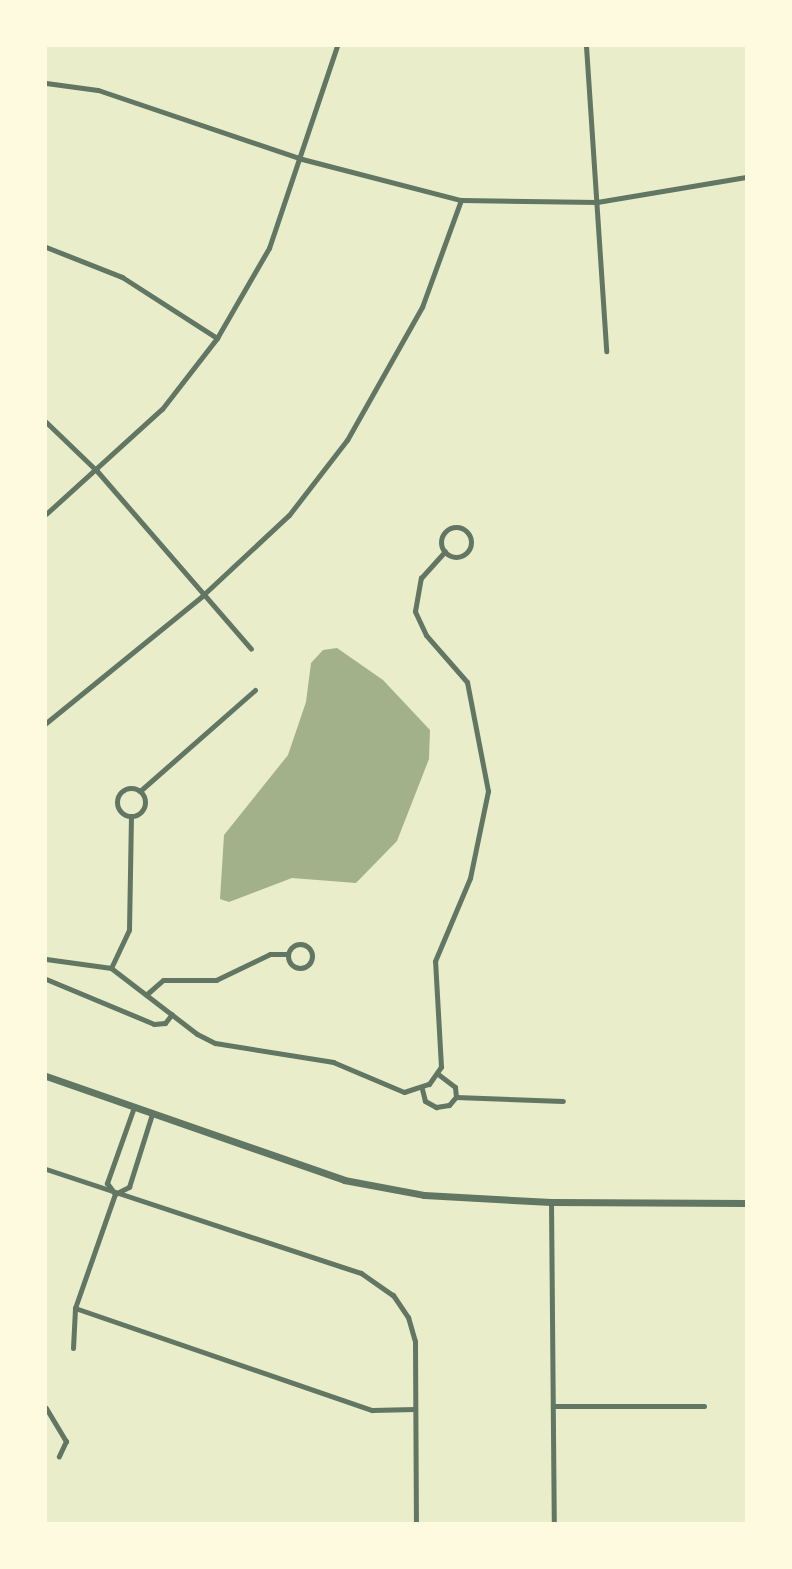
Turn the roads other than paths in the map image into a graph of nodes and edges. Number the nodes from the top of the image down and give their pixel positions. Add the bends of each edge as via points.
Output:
1 (337, 46) edge
2 (586, 46) edge
3 (46, 83) edge
4 (302, 159) junction
5 (747, 177) edge
6 (461, 200) junction
7 (597, 202) junction
8 (46, 247) edge
9 (217, 338) junction
10 (606, 351) dead end
11 (46, 422) edge
12 (97, 471) junction
13 (46, 514) edge
14 (444, 551) junction
15 (202, 596) junction
16 (251, 649) dead end
17 (255, 690) dead end
18 (46, 723) edge
19 (141, 791) junction
20 (131, 816) junction
21 (288, 954) junction
22 (46, 959) edge
23 (111, 968) junction
24 (46, 979) edge
25 (147, 994) junction
26 (172, 1014) junction
27 (438, 1074) junction
28 (46, 1076) edge
29 (422, 1089) junction
30 (456, 1097) junction
31 (562, 1101) dead end
32 (134, 1107) junction
33 (152, 1114) junction
34 (46, 1169) edge
35 (115, 1194) junction
36 (551, 1202) junction
37 (747, 1203) edge
38 (75, 1308) junction
39 (73, 1348) dead end
40 (553, 1406) junction
41 (704, 1406) dead end
42 (46, 1408) edge
43 (415, 1409) junction
44 (59, 1456) dead end
45 (416, 1524) edge
46 (554, 1524) edge

1 - 4 street
2 - 7 street
3 - 4 street via 99,90
4 - 6 street
4 - 9 street via 269,248
5 - 7 street
6 - 7 street
6 - 15 street via 422,307 347,440 289,514
7 - 10 street
8 - 9 street via 122,277
9 - 12 street via 162,409
11 - 12 street
12 - 13 street
12 - 15 street
14 - 14 street via 442,537 447,529 462,528 469,534 467,552 453,556
14 - 27 street via 421,578 415,611 426,635 467,682 488,791 470,878 435,961 442,1053
15 - 16 street
15 - 18 street
17 - 19 street
19 - 20 street via 143,809
19 - 20 street via 128,788 118,796 119,809
20 - 23 street via 129,930
21 - 21 street via 292,947 303,944 312,958 298,968
21 - 25 street via 270,954 216,980 163,980
22 - 23 street
23 - 25 street
24 - 26 street via 154,1024 165,1023
25 - 26 street
26 - 29 street via 215,1043 333,1062 404,1092
27 - 29 street
27 - 30 street via 455,1087
28 - 32 street
29 - 30 street via 425,1101 436,1107 449,1105
30 - 31 street
32 - 33 street
32 - 35 street via 107,1183
33 - 35 street via 129,1187
33 - 36 street via 344,1180 424,1195
34 - 35 street
35 - 38 street
35 - 43 street via 377,1282 408,1317 415,1340
36 - 37 street
36 - 40 street
38 - 39 street
38 - 43 street via 372,1410
40 - 41 street
40 - 46 street
42 - 44 street via 66,1441
43 - 45 street

